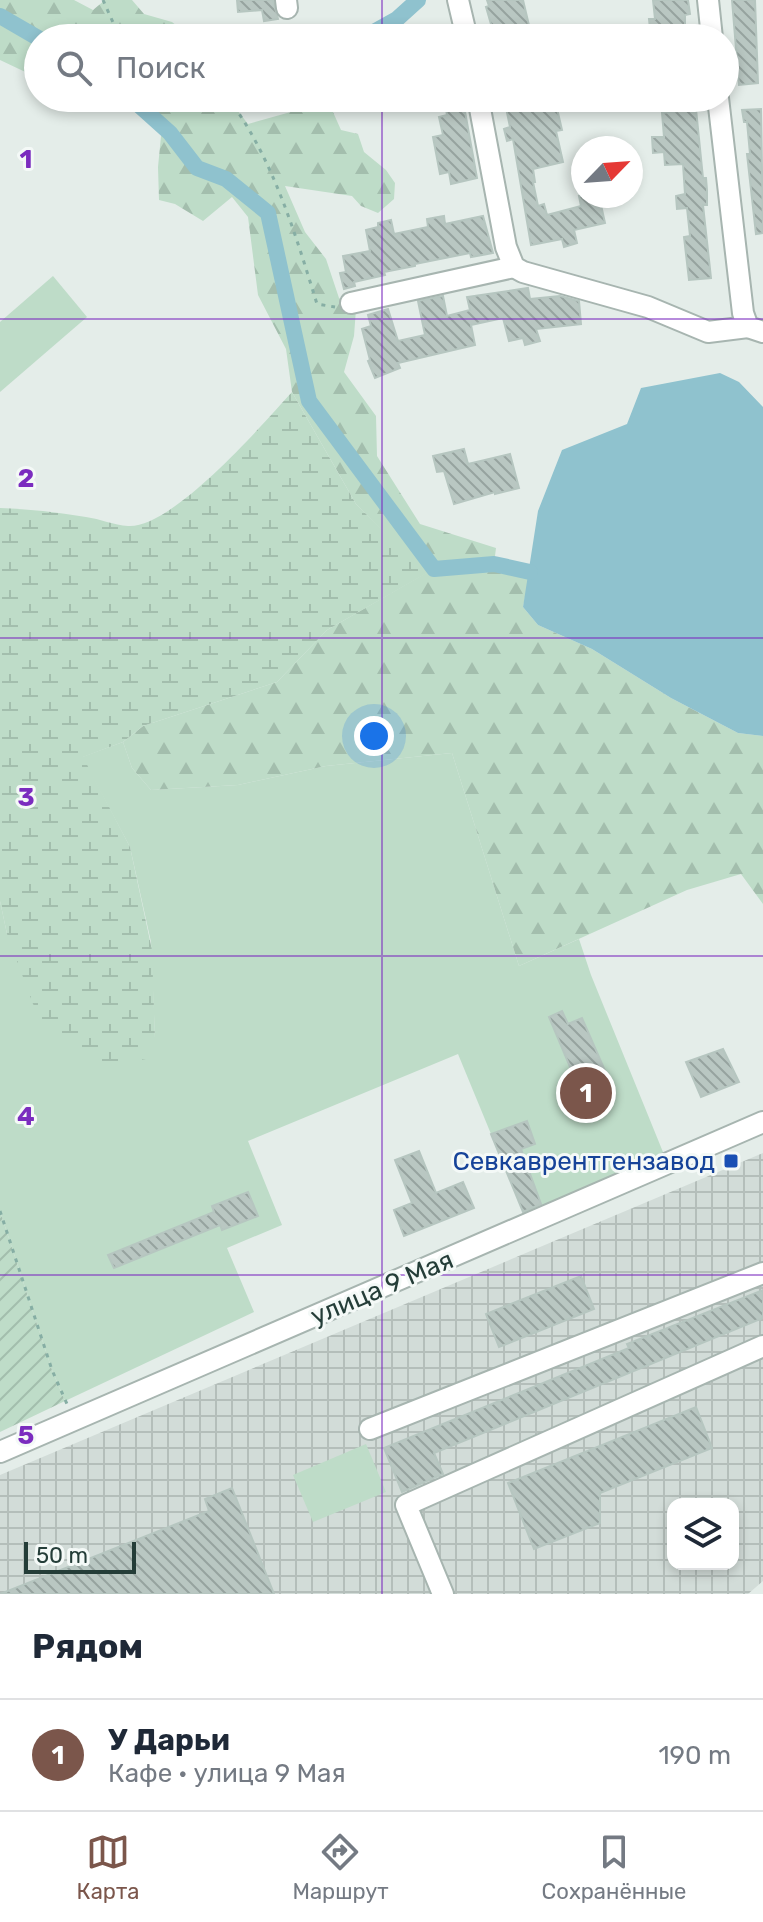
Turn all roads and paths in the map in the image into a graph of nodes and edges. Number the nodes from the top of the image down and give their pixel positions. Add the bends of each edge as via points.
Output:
1 (103, 0) edge
2 (458, 0) edge
3 (708, 0) edge
4 (114, 24) edge
5 (464, 24) edge
6 (711, 24) edge
7 (239, 112) edge
8 (481, 112) edge
9 (720, 112) edge
10 (514, 267) junction
11 (351, 303) joint
12 (756, 330) edge
13 (763, 1122) edge
14 (0, 1211) edge
15 (763, 1273) edge
16 (763, 1346) edge
17 (74, 1420) junction
18 (370, 1429) dead end
19 (0, 1452) edge
20 (443, 1594) edge

1 - 4 path
2 - 5 street
3 - 6 street
7 - 11 path via 290,217 317,304
8 - 10 street
9 - 12 street via 743,313
10 - 11 street
10 - 12 street via 648,307 708,332
13 - 17 street, улица 9 Мая
14 - 17 path via 52,1370
15 - 18 street
16 - 20 street via 406,1505
17 - 19 street, улица 9 Мая

